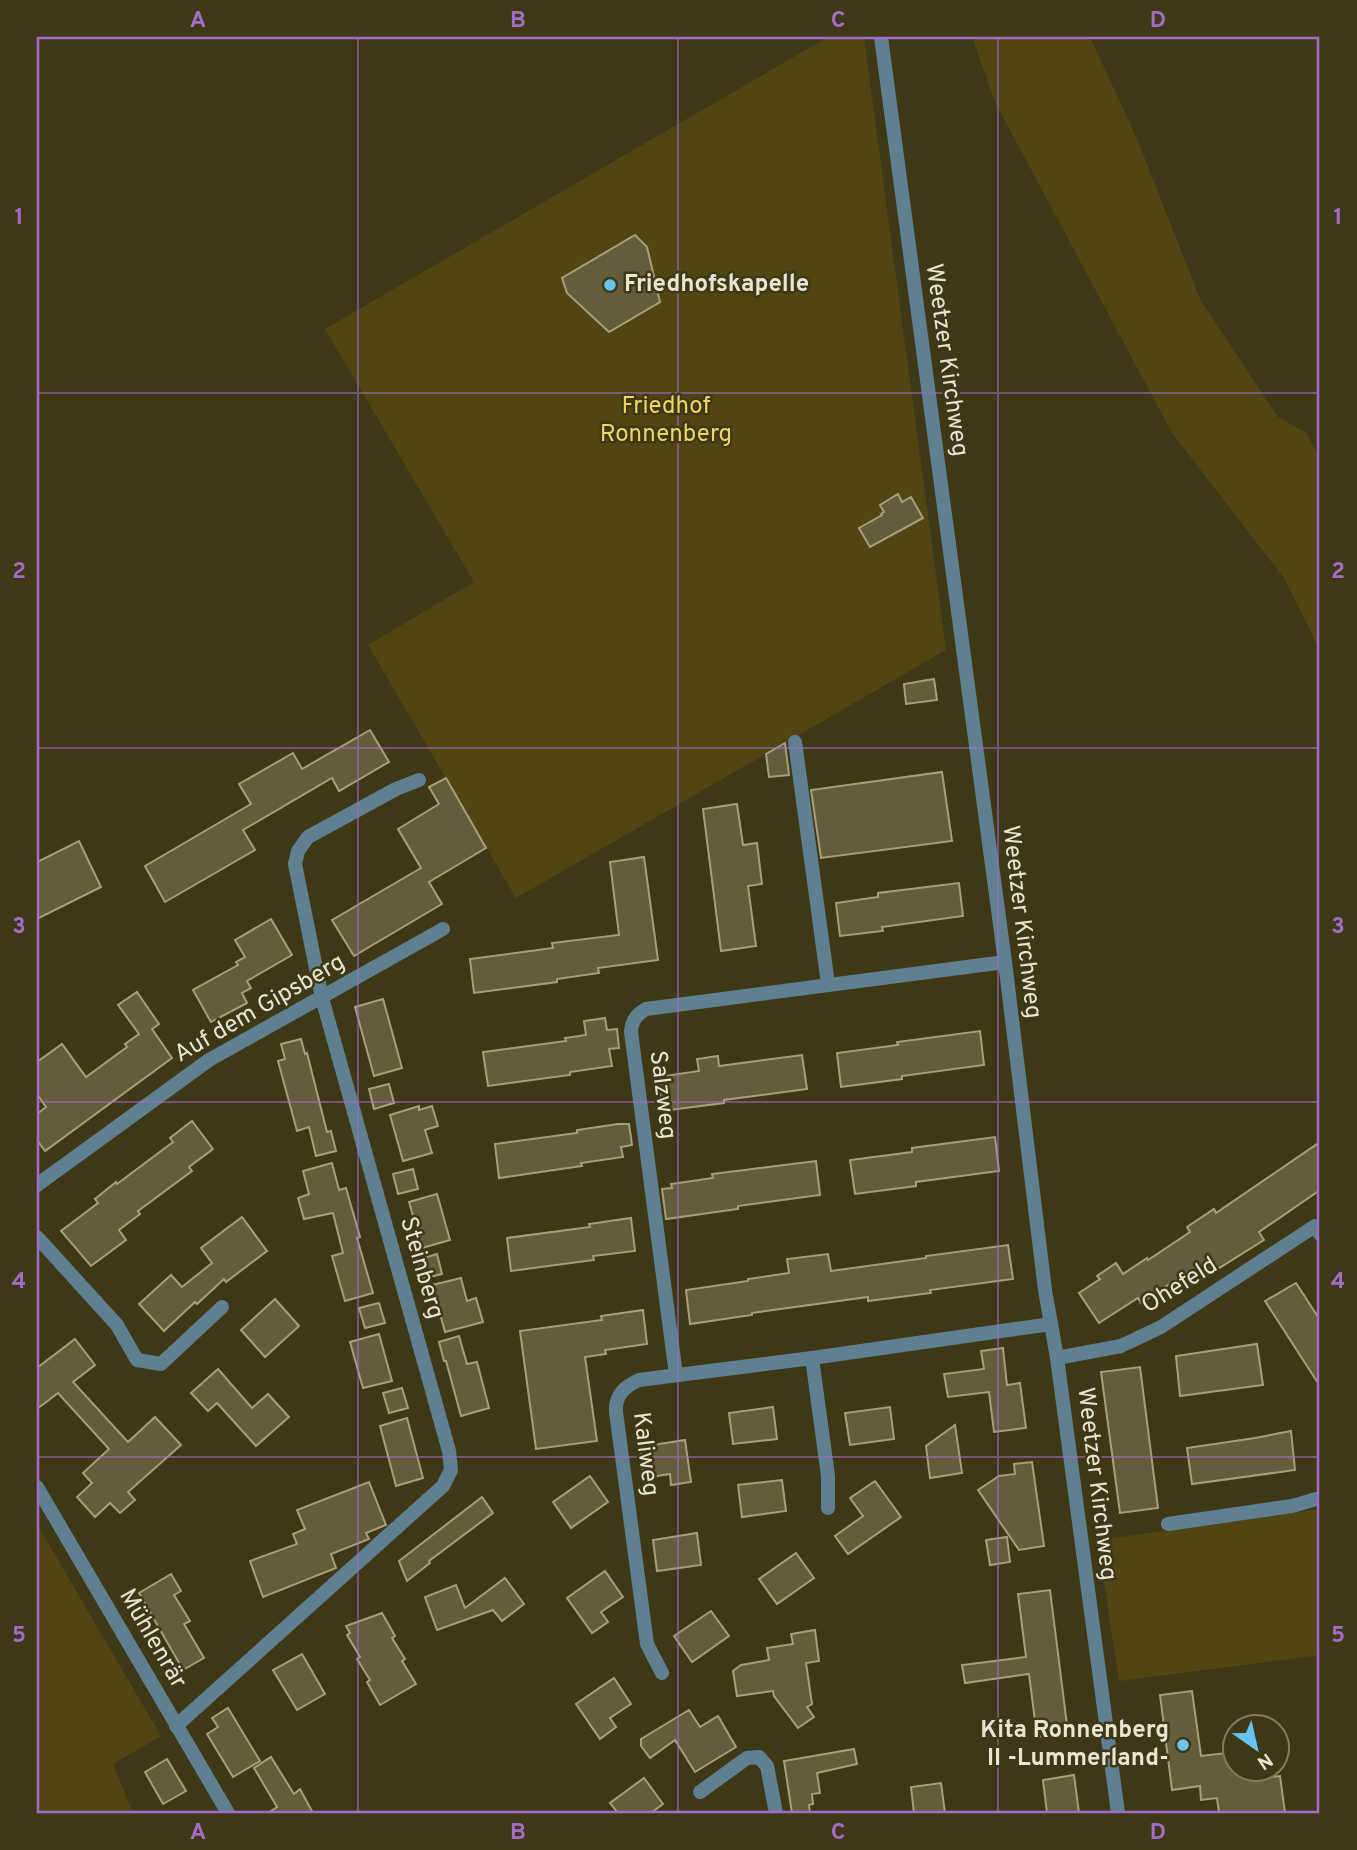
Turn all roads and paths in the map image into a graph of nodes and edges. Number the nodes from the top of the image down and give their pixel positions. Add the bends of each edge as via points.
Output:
1 (880, 37) edge
2 (795, 742) dead end
3 (419, 780) dead end
4 (443, 929) dead end
5 (1004, 962) junction
6 (828, 984) junction
7 (322, 998) junction
8 (37, 1185) edge
9 (1319, 1228) edge
10 (37, 1237) edge
11 (222, 1307) dead end
12 (1051, 1324) junction
13 (812, 1358) junction
14 (1056, 1358) junction
15 (676, 1375) junction
16 (37, 1487) edge
17 (1320, 1499) edge
18 (828, 1508) dead end
19 (1168, 1524) dead end
20 (662, 1673) dead end
21 (176, 1726) junction
22 (700, 1791) dead end
23 (228, 1813) edge
24 (776, 1813) edge
25 (1118, 1813) edge

1 - 5 street, Weetzer Kirchweg
2 - 6 street
3 - 7 street, Steinberg via 308,837 298,851 295,864
4 - 7 street, Auf dem Gipsberg
5 - 6 street, Salzweg
5 - 12 street, Weetzer Kirchweg
6 - 15 street, Salzweg via 646,1009 632,1024
7 - 8 street, Auf dem Gipsberg via 209,1060
7 - 21 street, Steinberg via 449,1451 450,1470 435,1494
9 - 14 street, Ohefeld via 1161,1327 1121,1346
10 - 11 street via 117,1325 136,1360 161,1364
12 - 13 street, Kaliweg
12 - 14 street, Weetzer Kirchweg
13 - 15 street, Kaliweg
13 - 18 street
14 - 25 street, Weetzer Kirchweg
15 - 20 street, Kaliweg via 639,1380 624,1387 615,1402 647,1644
16 - 21 street, Mühlenrär
17 - 19 street
21 - 23 street, Mühlenrär
22 - 24 street via 747,1758 759,1757 768,1766

